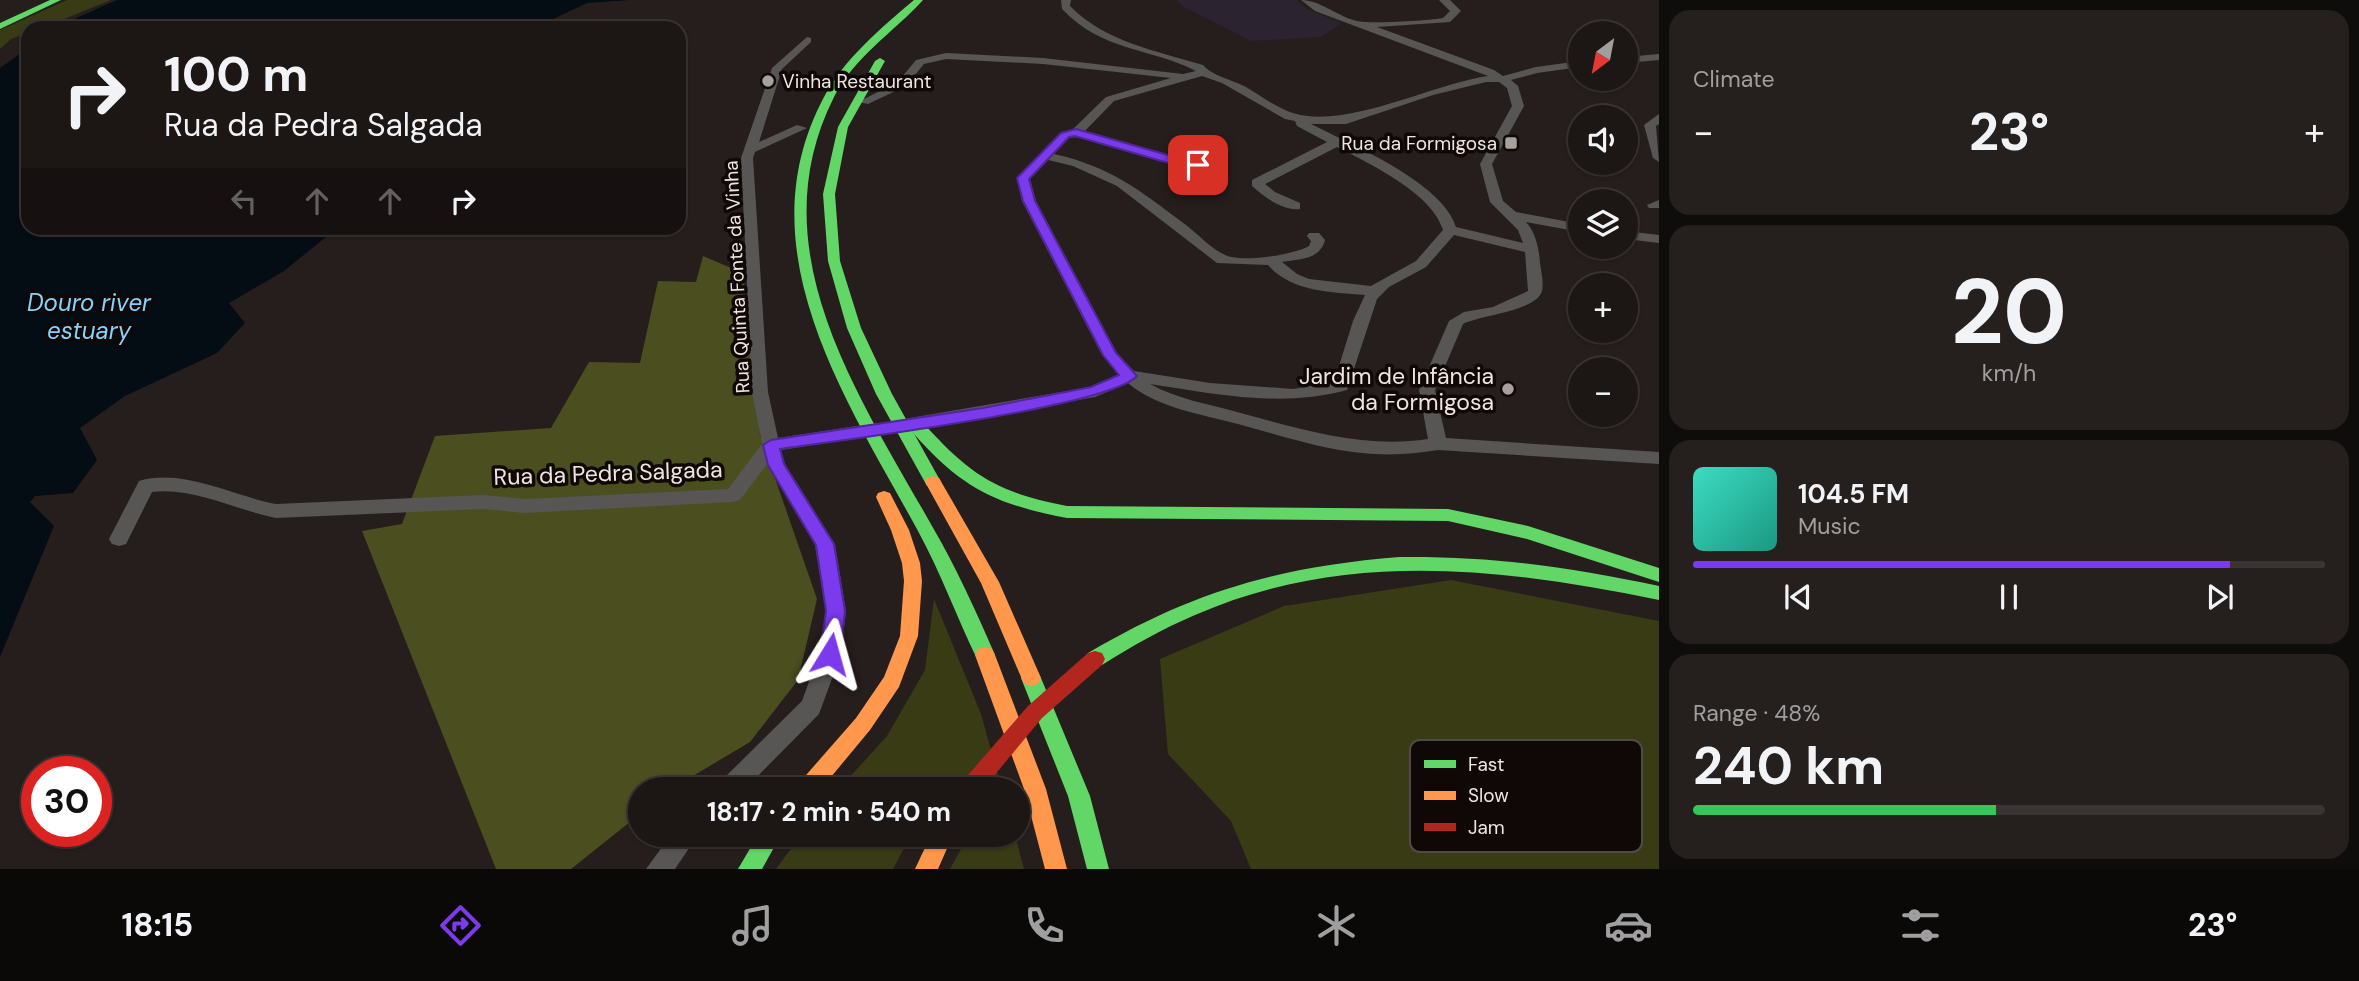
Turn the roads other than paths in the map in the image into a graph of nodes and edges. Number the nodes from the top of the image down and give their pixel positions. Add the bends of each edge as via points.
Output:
1 (57, 0) edge
2 (1066, 0) edge
3 (1306, 0) edge
4 (1444, 0) edge
5 (926, 3) edge
6 (1357, 24) junction
7 (0, 26) edge
8 (909, 31) dead end
9 (807, 40) dead end
10 (892, 47) dead end
11 (1659, 57) edge
12 (1638, 59) edge
13 (1568, 66) edge
14 (1203, 72) junction
15 (1189, 76) junction
16 (1503, 79) junction
17 (864, 102) dead end
18 (1659, 118) edge
19 (1301, 120) junction
20 (801, 128) dead end
21 (1076, 132) junction
22 (1336, 142) junction
23 (750, 150) junction
24 (1215, 153) dead end
25 (1047, 156) junction
26 (1659, 158) edge
27 (1294, 206) dead end
28 (1513, 216) junction
29 (1568, 226) edge
30 (1450, 230) junction
31 (1314, 236) dead end
32 (1638, 236) edge
33 (1659, 239) edge
34 (1532, 249) junction
35 (1272, 260) junction
36 (1374, 291) junction
37 (864, 355) junction
38 (832, 362) junction
39 (1129, 376) junction
40 (1438, 444) junction
41 (771, 445) junction
42 (860, 450) dead end
43 (1659, 458) edge
44 (877, 484) dead end
45 (119, 539) dead end
46 (1659, 575) edge
47 (1659, 593) edge
48 (741, 777) edge
49 (818, 777) edge
50 (980, 777) edge
51 (676, 847) edge
52 (762, 847) edge
53 (936, 847) edge
54 (659, 869) edge
55 (749, 869) edge
56 (926, 869) edge
57 (1056, 869) edge
58 (1097, 869) edge

1 - 7 main road
2 - 14 street via 1065,7 1072,15 1110,38
3 - 6 street
4 - 6 street via 1456,11 1446,20
5 - 8 main road
5 - 38 main road via 879,36 836,86 816,123 801,171 799,236 811,304
6 - 16 street
9 - 23 street, Rua Quinta Fonte da Vinha via 777,68
10 - 37 main road via 865,80 841,126 829,172 830,235 843,301
11 - 12 street
13 - 16 street
14 - 15 street
14 - 19 street
15 - 17 street via 946,56 920,62 902,84
15 - 21 street via 1110,99
16 - 19 street via 1429,93 1346,120
16 - 28 street via 1512,86 1518,106 1486,164 1497,202
18 - 26 street via 1650,125
19 - 22 street
20 - 23 street
21 - 24 street via 1186,164 1205,163
21 - 25 street via 1065,135
22 - 27 street via 1257,183
22 - 30 street via 1415,186 1446,216
23 - 41 street, Rua Quinta Fonte da Vinha via 761,391
25 - 35 street via 1122,183 1222,260
25 - 39 street via 1023,178 1023,187 1110,355
28 - 29 street
28 - 34 street via 1524,228
30 - 34 street
30 - 36 street via 1427,260
31 - 35 street via 1318,240 1315,248 1306,254
32 - 33 street
34 - 40 street via 1535,291 1531,297 1457,321 1427,390
35 - 36 street via 1279,271 1299,281
36 - 39 street via 1341,386 1324,392 1271,395
37 - 46 main road via 947,463 978,487 1016,503 1068,512 1448,515 1553,538
37 - 58 main road via 881,393 991,584 1076,784
38 - 42 main road via 839,404
38 - 57 main road via 955,586 1034,784
39 - 40 street via 1149,390 1196,407 1317,440 1359,447
39 - 41 street via 1095,391 983,413
40 - 43 street
41 - 45 street, Rua da Pedra Salgada via 733,495 525,506 482,502 276,511 195,488 146,486
41 - 48 street, Rua Quinta Fonte da Vinha via 776,465 825,544 836,611 830,654 811,707
44 - 49 main road via 911,563 909,636 892,681
47 - 50 main road via 1485,565 1364,565 1242,588 1198,603 1112,648 1031,716
51 - 54 street
52 - 55 main road
53 - 56 main road

